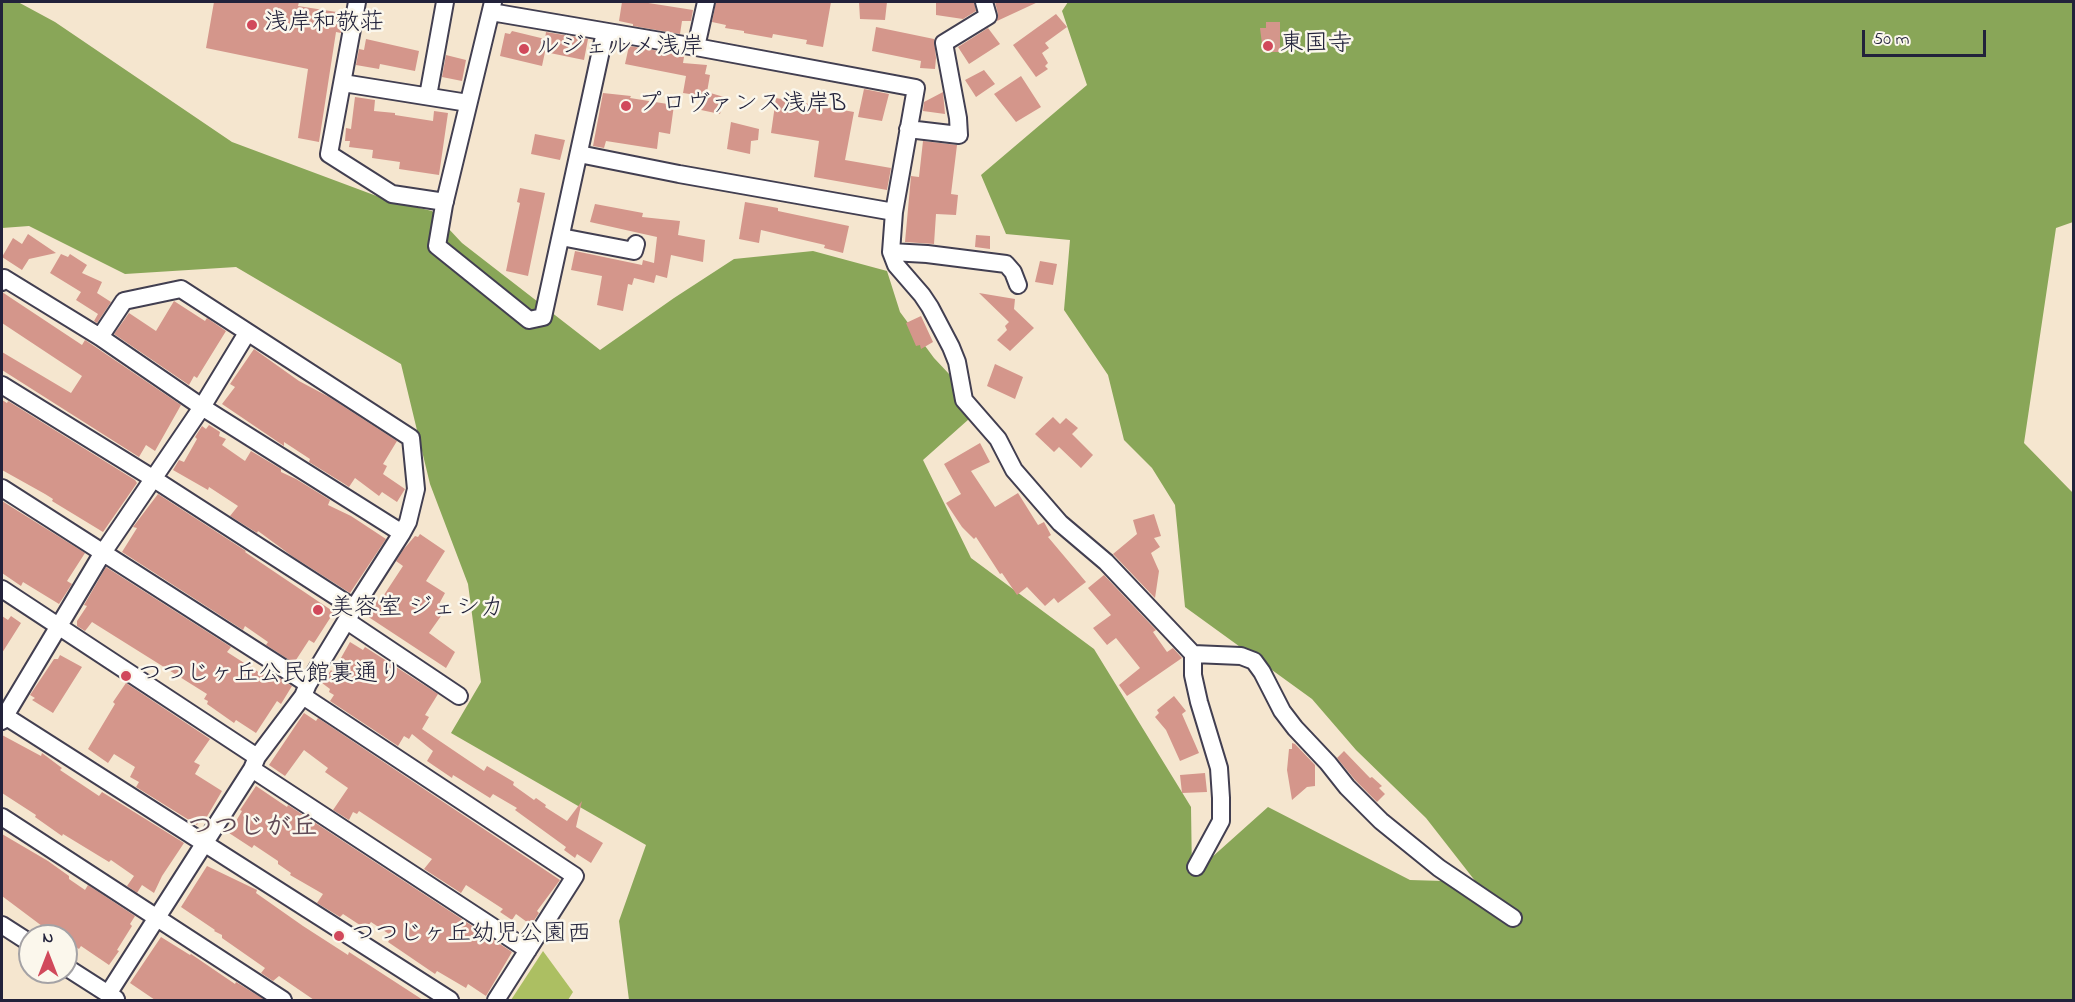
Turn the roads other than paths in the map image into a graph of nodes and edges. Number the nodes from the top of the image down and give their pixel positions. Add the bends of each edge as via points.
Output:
1 (357, 2) edge
2 (445, 2) edge
3 (706, 2) edge
4 (984, 2) edge
5 (492, 7) edge
6 (605, 32) junction
7 (696, 47) junction
8 (343, 83) junction
9 (428, 96) junction
10 (468, 103) junction
11 (908, 129) junction
12 (579, 153) junction
13 (445, 202) junction
14 (894, 212) junction
15 (561, 237) junction
16 (636, 244) dead end
17 (891, 252) junction
18 (2, 282) edge
19 (1018, 285) dead end
20 (247, 333) junction
21 (100, 337) junction
22 (2, 385) edge
23 (202, 407) junction
24 (154, 479) junction
25 (2, 488) edge
26 (402, 533) junction
27 (102, 554) junction
28 (2, 589) edge
29 (351, 615) junction
30 (60, 626) junction
31 (1193, 654) junction
32 (306, 690) junction
33 (459, 696) dead end
34 (3, 718) edge
35 (254, 763) junction
36 (2, 817) edge
37 (204, 844) junction
38 (1196, 867) dead end
39 (156, 918) junction
40 (1513, 918) dead end
41 (2, 925) edge
42 (18, 935) edge
43 (528, 950) junction
44 (78, 975) edge
45 (113, 997) edge
46 (283, 1000) edge
47 (450, 1000) edge
48 (496, 1000) edge

1 - 8 street
2 - 9 street
3 - 7 street
4 - 11 street via 988,16 944,43 959,135
5 - 6 street
5 - 10 street
6 - 7 street
6 - 12 street
7 - 11 street via 916,88
8 - 9 street
8 - 13 street via 329,154 392,194
9 - 10 street
10 - 13 street
11 - 14 street
12 - 14 street
12 - 15 street
13 - 15 street via 437,246 529,320 543,317
14 - 17 street
15 - 16 street via 634,251
17 - 19 street via 1006,264
17 - 31 street via 896,265 922,295 951,347 964,400 998,439 1014,470 1060,524 1106,562
18 - 21 street via 4,278
20 - 21 street via 181,289 124,301
20 - 23 street
20 - 26 street via 411,438 416,489
21 - 23 street
22 - 24 street
23 - 24 street
23 - 26 street
24 - 27 street
24 - 29 street
25 - 27 street
26 - 29 street
27 - 30 street
27 - 32 street
28 - 30 street
29 - 32 street
29 - 33 street
30 - 34 street
30 - 35 street
31 - 38 street via 1193,675 1219,768 1221,798 1221,821
31 - 40 street via 1241,656 1254,661 1295,729 1347,787 1438,868
32 - 35 street
32 - 43 street via 575,876
34 - 37 street
35 - 37 street
35 - 43 street
36 - 39 street
37 - 39 street
37 - 47 street
39 - 45 street
39 - 46 street
41 - 42 street
43 - 48 street
44 - 45 street

